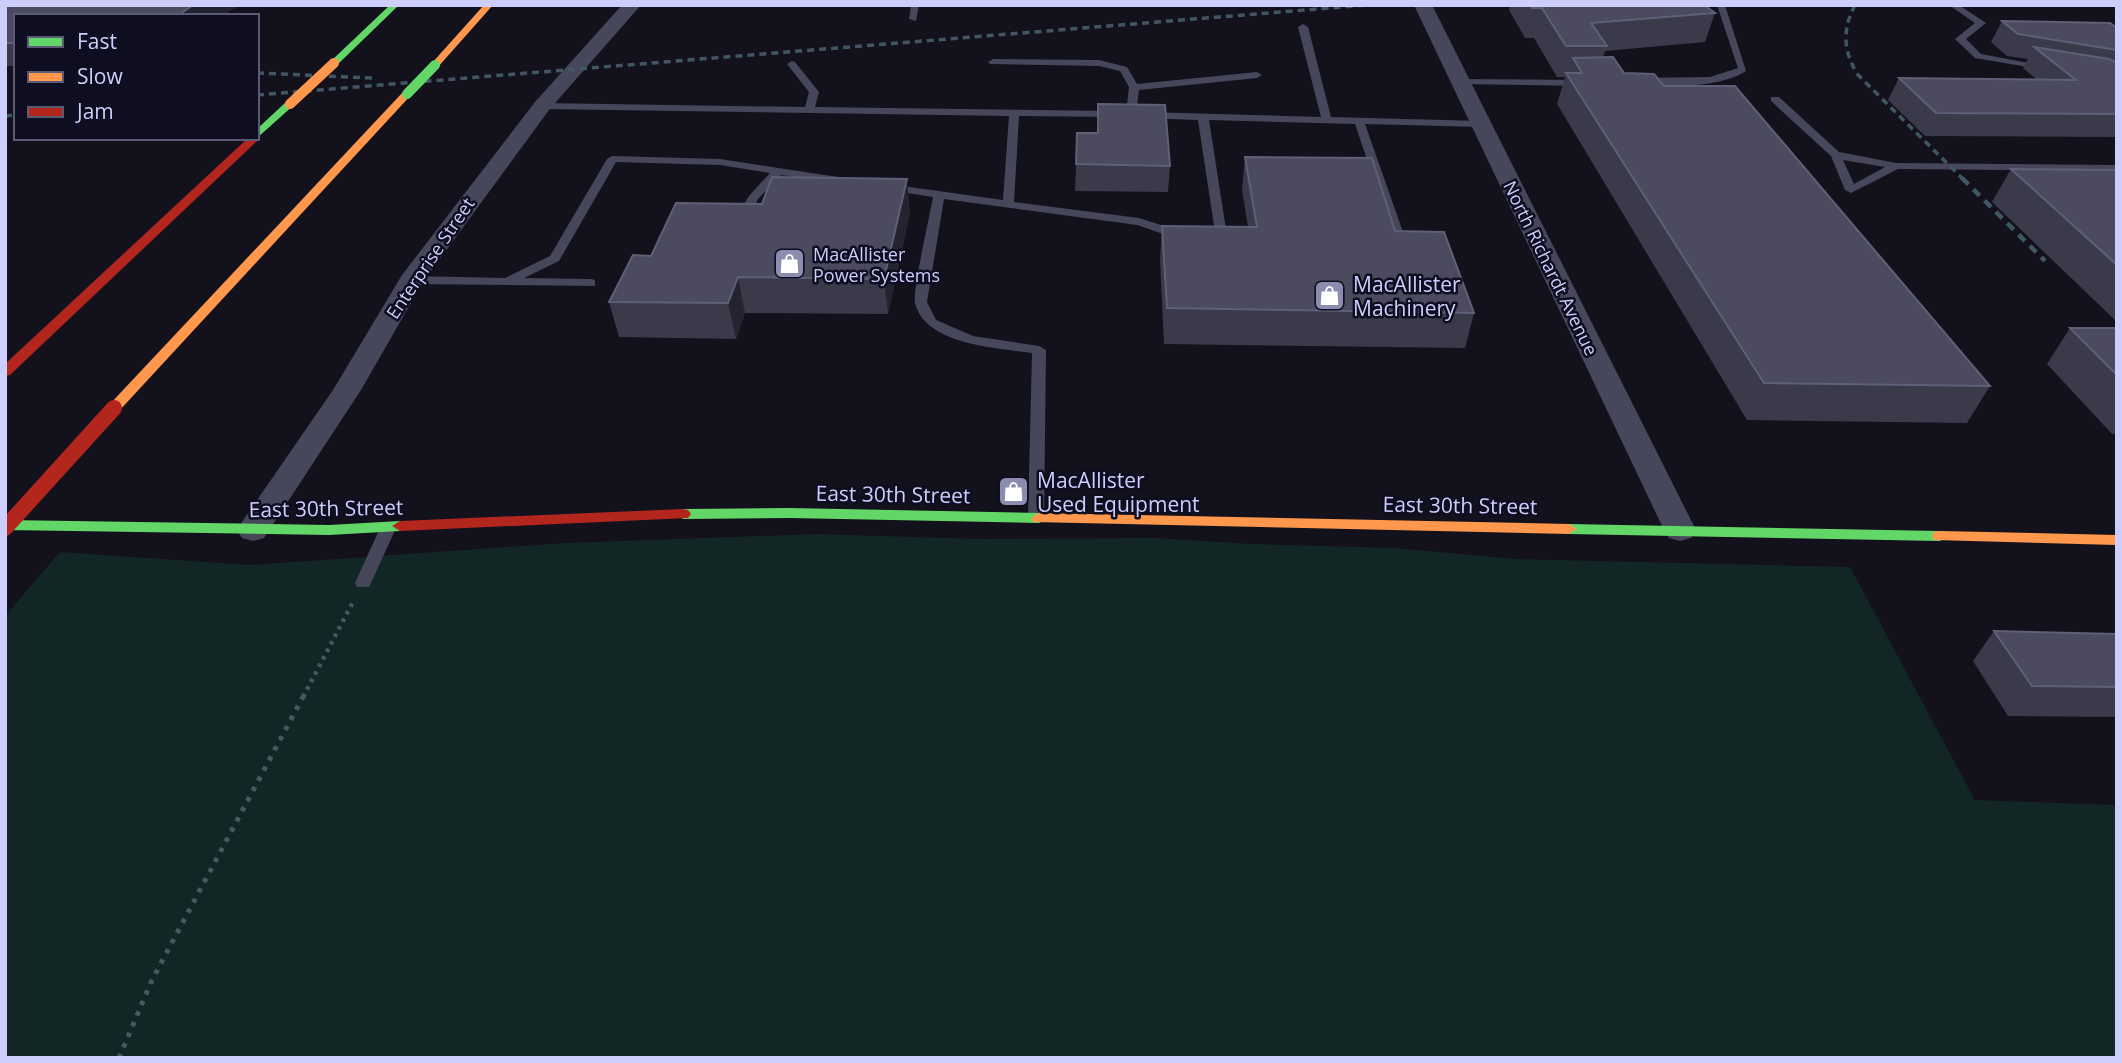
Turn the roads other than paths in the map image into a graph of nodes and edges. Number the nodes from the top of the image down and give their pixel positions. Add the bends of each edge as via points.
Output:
1 (395, 5) edge
2 (489, 5) edge
3 (632, 5) edge
4 (915, 5) edge
5 (1423, 5) edge
6 (1721, 5) edge
7 (1953, 5) edge
8 (913, 19) dead end
9 (1303, 27) dead end
10 (993, 62) dead end
11 (792, 64) dead end
12 (2060, 69) edge
13 (1257, 75) dead end
14 (1461, 82) junction
15 (1628, 82) edge
16 (1600, 83) edge
17 (1133, 87) junction
18 (1775, 99) dead end
19 (542, 106) junction
20 (809, 109) junction
21 (1014, 112) junction
22 (1131, 114) junction
23 (1203, 116) junction
24 (1327, 120) junction
25 (1359, 121) junction
26 (1481, 124) junction
27 (259, 134) edge
28 (253, 140) edge
29 (1836, 155) junction
30 (1896, 166) junction
31 (2117, 168) edge
32 (778, 171) junction
33 (939, 195) junction
34 (1008, 205) junction
35 (732, 221) edge
36 (1406, 258) edge
37 (411, 280) junction
38 (508, 281) junction
39 (592, 283) dead end
40 (5, 372) edge
41 (1036, 519) junction
42 (5, 527) edge
43 (388, 528) junction
44 (253, 530) junction
45 (1679, 530) junction
46 (2117, 540) edge
47 (363, 583) road end

1 - 27 main road, bridge
2 - 42 main road, bridge
3 - 19 street, Enterprise Street
4 - 8 lane
5 - 14 street, North Richardt Avenue
6 - 15 lane via 1743,69 1738,74
7 - 12 lane via 1981,23 1960,39 1978,56
9 - 24 lane
10 - 17 lane via 1099,63 1124,69
11 - 20 lane via 814,92
13 - 17 lane
14 - 16 lane
14 - 26 street, North Richardt Avenue
17 - 22 lane
18 - 29 lane
19 - 20 lane
19 - 37 street, Enterprise Street
20 - 21 lane
21 - 22 lane
21 - 34 lane
22 - 23 lane
23 - 24 lane
23 - 34 lane via 1221,236 1185,237 1139,222
24 - 25 lane
25 - 26 lane
25 - 36 lane
26 - 45 street, North Richardt Avenue
28 - 40 main road
29 - 30 lane
29 - 30 lane via 1851,190
30 - 31 lane
32 - 33 lane
32 - 35 lane via 753,198 743,219
32 - 38 lane via 720,162 612,159 555,258
33 - 34 lane
33 - 41 lane via 921,302 931,322 970,340 1039,350
37 - 38 lane
37 - 44 street, Enterprise Street via 346,390
38 - 39 lane
41 - 43 main road, East 30th Street via 723,513
41 - 45 main road, East 30th Street
42 - 44 main road, East 30th Street
43 - 44 main road, East 30th Street
43 - 47 lane
45 - 46 main road, East 30th Street

